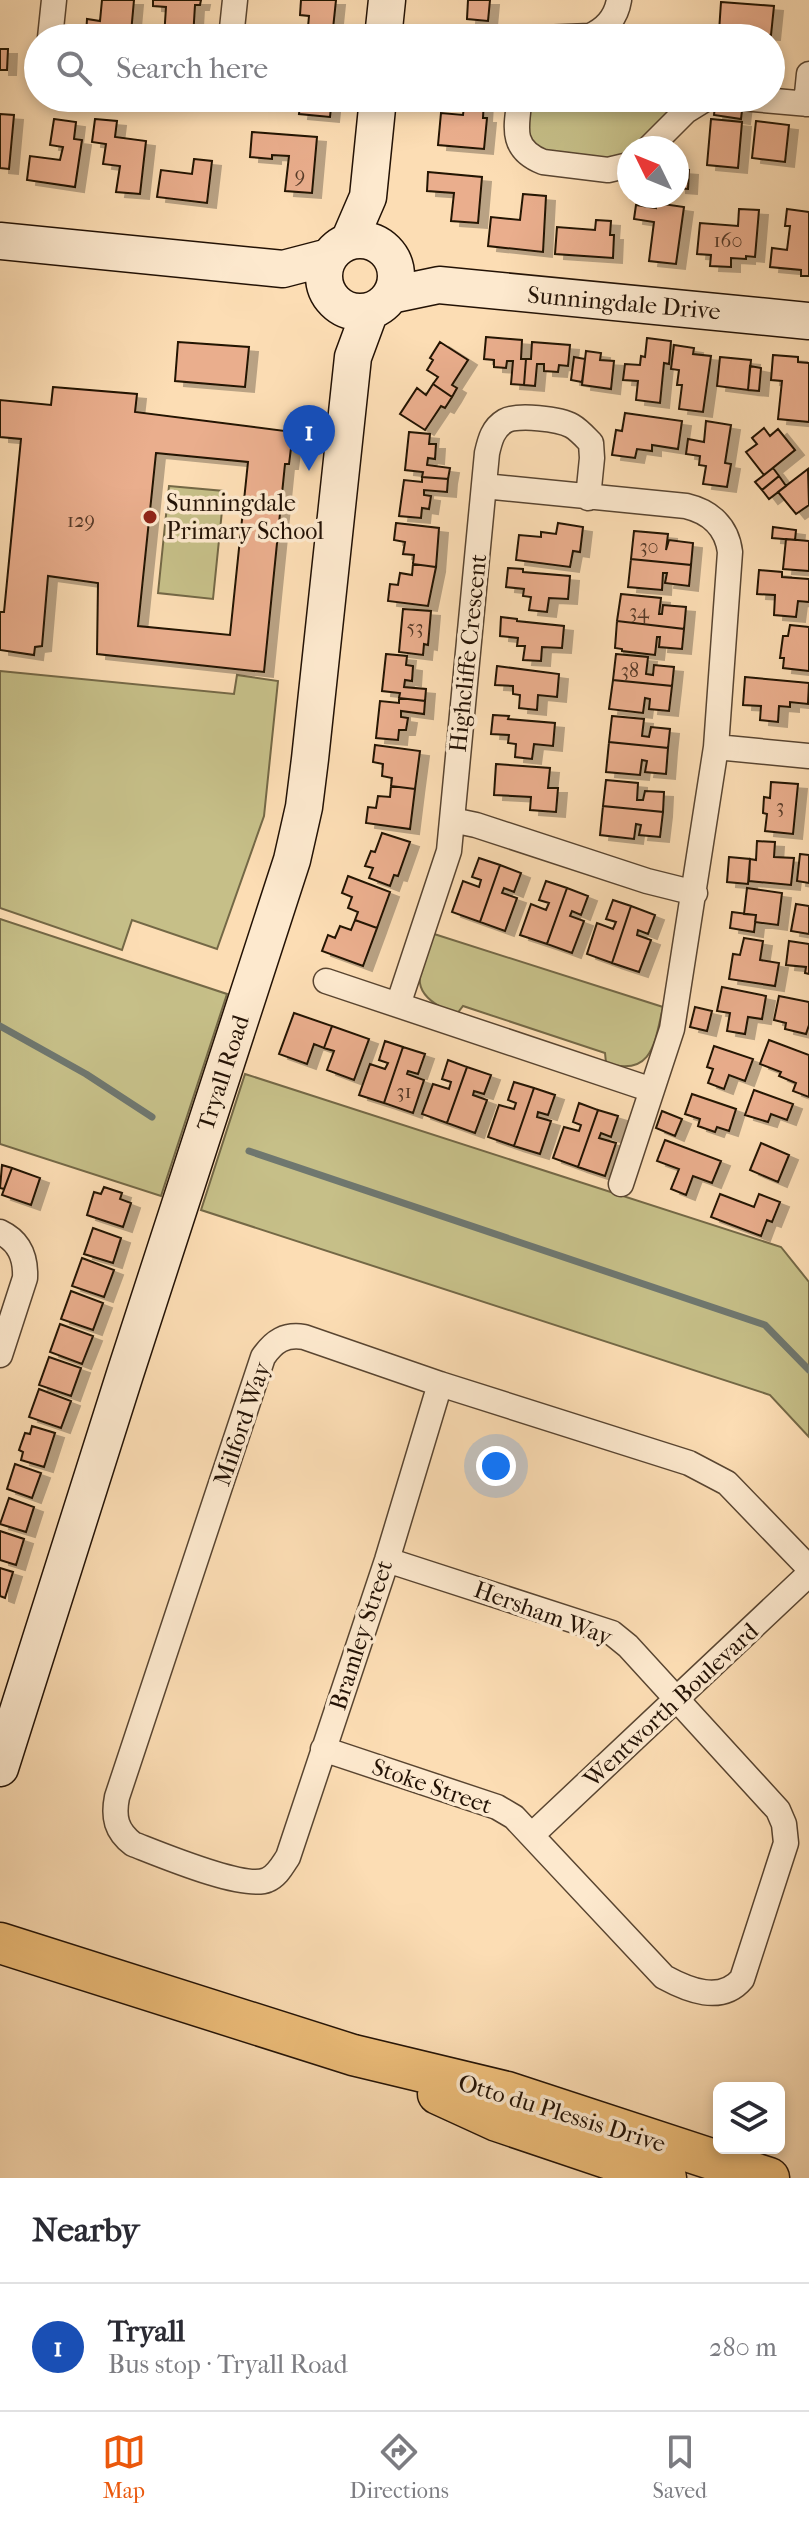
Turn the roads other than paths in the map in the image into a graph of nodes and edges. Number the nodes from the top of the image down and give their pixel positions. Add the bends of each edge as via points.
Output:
1 (48, 0) edge
2 (54, 0) edge
3 (235, 0) edge
4 (387, 0) edge
5 (619, 0) edge
6 (51, 24) edge
7 (232, 24) edge
8 (384, 24) edge
9 (609, 24) edge
10 (809, 74) edge
11 (785, 102) edge
12 (808, 104) edge
13 (377, 112) edge
14 (518, 112) edge
15 (687, 112) edge
16 (662, 136) edge
17 (617, 168) edge
18 (368, 197) junction
19 (0, 241) edge
20 (339, 249) junction
21 (388, 254) junction
22 (283, 269) junction
23 (439, 285) junction
24 (357, 301) junction
25 (809, 321) edge
26 (484, 486) junction
27 (588, 498) junction
28 (716, 747) junction
29 (809, 756) edge
30 (452, 820) junction
31 (695, 893) junction
32 (326, 981) dead end
33 (398, 1005) junction
34 (652, 1090) junction
35 (621, 1184) dead end
36 (9, 1239) edge
37 (0, 1355) edge
38 (440, 1384) junction
39 (387, 1560) junction
40 (809, 1568) edge
41 (809, 1574) edge
42 (678, 1700) junction
43 (323, 1749) junction
44 (0, 1768) edge
45 (533, 1834) junction
46 (269, 1880) joint
47 (0, 1943) edge
48 (353, 2055) junction
49 (666, 2178) edge
50 (769, 2178) edge

1 - 2 street
2 - 6 street
3 - 7 street
4 - 8 street
5 - 9 street
10 - 12 street
11 - 12 street
13 - 18 street
14 - 17 street via 519,142 533,158
15 - 16 street
18 - 20 street
18 - 21 street
19 - 22 street
20 - 21 street via 367,240
20 - 22 street
20 - 24 street via 324,275
21 - 23 street, Sunningdale Drive
21 - 24 street via 397,277
22 - 24 street
23 - 24 street, Sunningdale Drive
23 - 25 street, Sunningdale Drive
24 - 44 street, Tryall Road via 308,775 292,860
26 - 27 street
26 - 27 street, Highcliffe Crescent via 493,432 506,420 556,421 572,426 591,443
26 - 30 street, Highcliffe Crescent
27 - 28 street via 701,510 728,538
28 - 29 street
28 - 31 street
30 - 31 street
30 - 33 street, Highcliffe Crescent via 449,851
31 - 34 street via 672,1029
32 - 33 street
33 - 34 street
34 - 35 street
36 - 37 street via 24,1258 25,1278
38 - 39 street, Bramley Street
38 - 40 street, Milford Way via 710,1472
38 - 46 street, Milford Way via 291,1335 263,1357 114,1812 120,1832 133,1844 241,1881
39 - 42 street, Hersham Way via 612,1633
39 - 43 street, Bramley Street
41 - 42 street, Wentworth Boulevard
42 - 45 street, Wentworth Boulevard
42 - 45 street, Hersham Way via 756,1783 784,1824 781,1864 738,1984 713,1994 664,1977
43 - 45 street, Stoke Street via 497,1807
43 - 46 street, Bramley Street via 288,1857
47 - 48 main road, Otto du Plessis Drive
48 - 49 main road, Otto du Plessis Drive via 497,2121
48 - 50 main road, Otto du Plessis Drive via 507,2092

